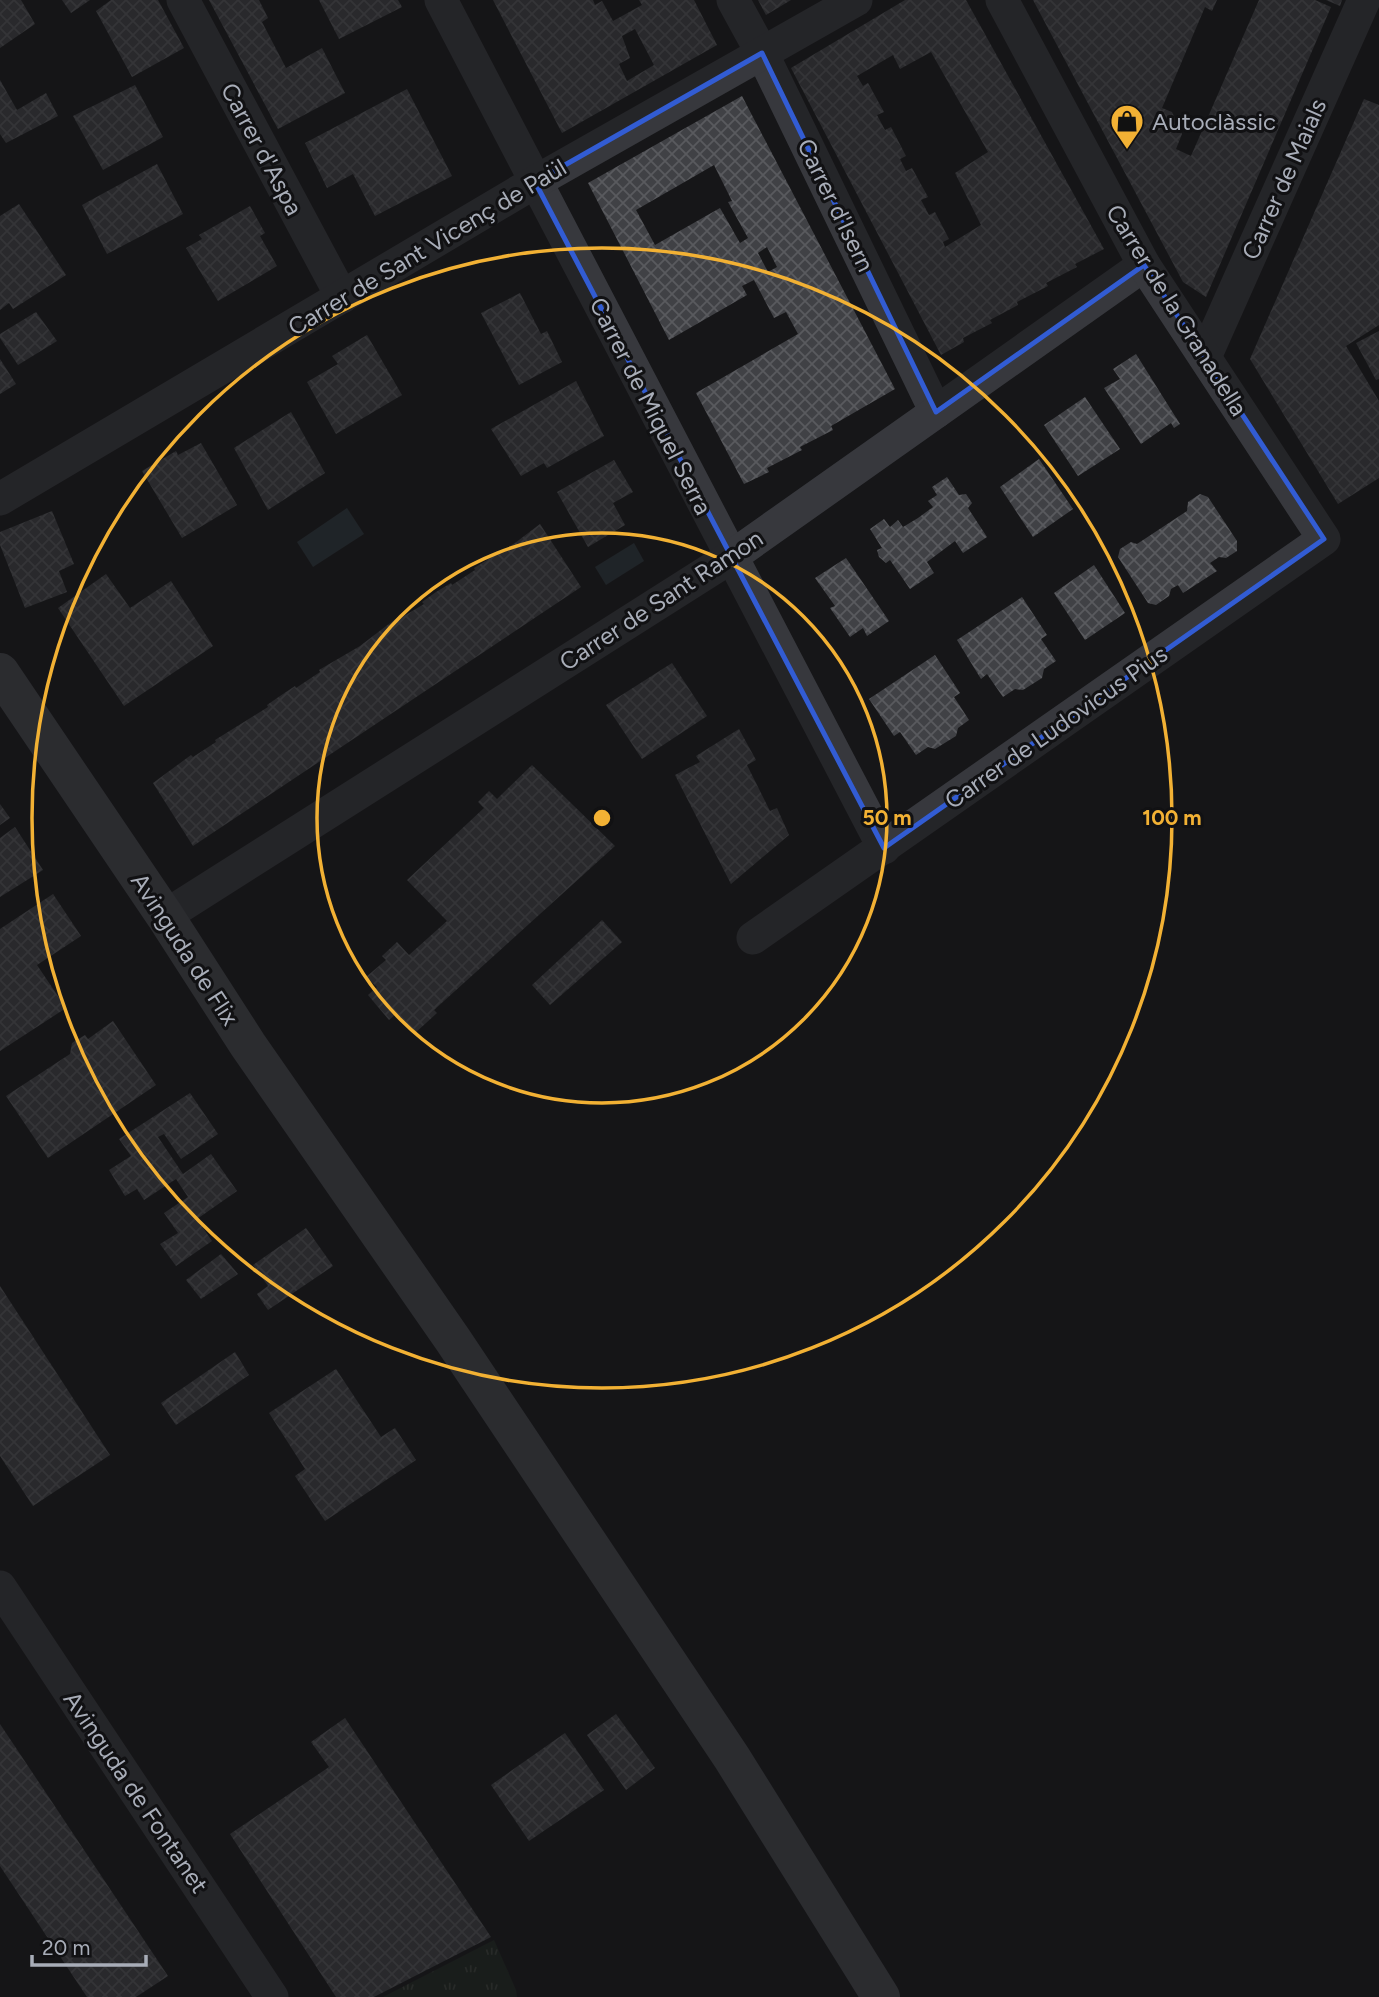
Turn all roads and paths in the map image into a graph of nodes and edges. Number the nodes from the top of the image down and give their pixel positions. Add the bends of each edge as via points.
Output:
1 (183, 0) edge
2 (441, 0) edge
3 (733, 0) edge
4 (856, 0) edge
5 (1002, 0) edge
6 (1364, 0) edge
7 (762, 53) junction
8 (535, 182) junction
9 (1144, 265) junction
10 (342, 297) junction
11 (1205, 357) junction
12 (936, 412) junction
13 (0, 499) edge
14 (1324, 539) joint
15 (731, 557) junction
16 (0, 672) edge
17 (884, 848) junction
18 (165, 916) junction
19 (753, 938) dead end
20 (0, 1587) edge
21 (272, 1997) edge
22 (881, 1997) edge

1 - 10 street, Carrer d'Aspa
2 - 8 street, Carrer de Miquel Serra
3 - 7 street, Carrer d'Isern
4 - 7 street, Carrer de Sant Vicenç de Paül
5 - 9 street, Carrer de la Granadella
6 - 11 street, Carrer de Maials
7 - 8 street, Carrer de Sant Vicenç de Paül
7 - 12 street, Carrer d'Isern
8 - 10 street, Carrer de Sant Vicenç de Paül
8 - 15 street, Carrer de Miquel Serra
9 - 11 street, Carrer de la Granadella
9 - 12 street, Carrer de Sant Ramon
10 - 13 street, Carrer de Sant Vicenç de Paül
11 - 14 street, Carrer de la Granadella
12 - 15 street, Carrer de Sant Ramon
14 - 17 street, Carrer de Ludovicus Pius
15 - 17 street, Carrer de Miquel Serra
15 - 18 street, Carrer de Sant Ramon
16 - 18 street, Avinguda de Flix
17 - 19 street, Carrer de Ludovicus Pius
18 - 22 street, Avinguda de Flix via 732,1758
20 - 21 street, Avinguda de Fontanet

